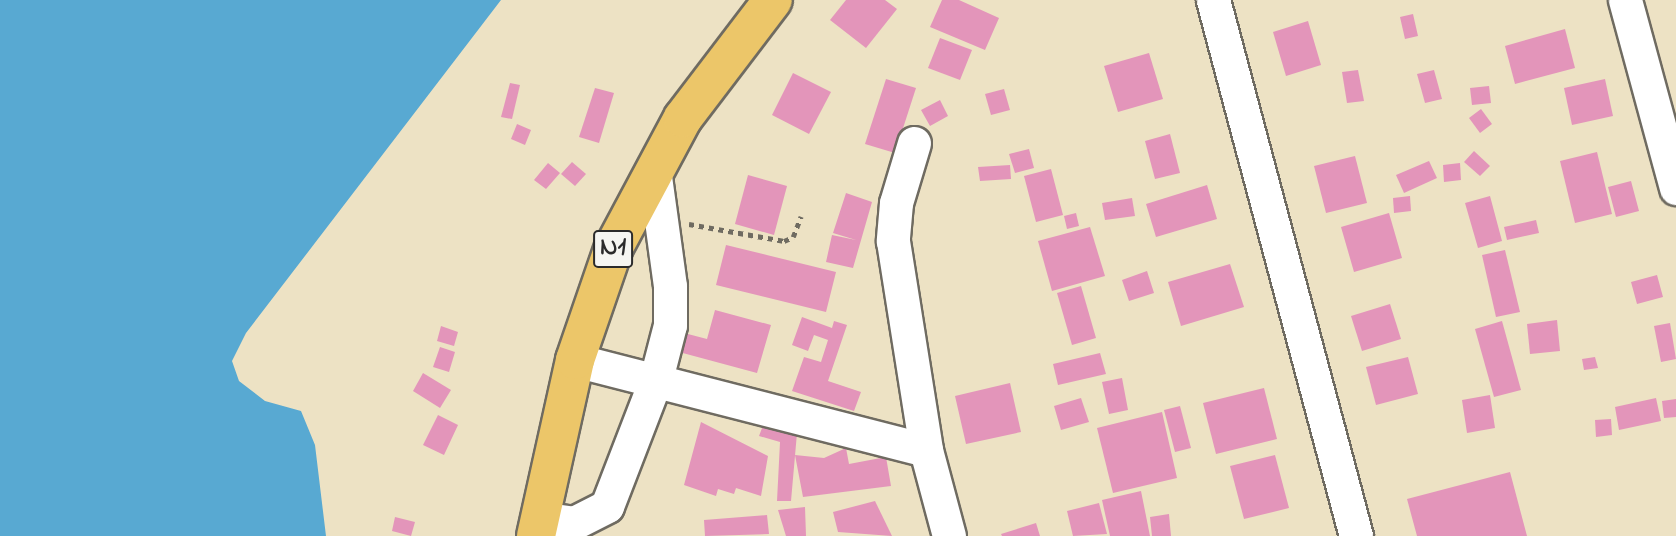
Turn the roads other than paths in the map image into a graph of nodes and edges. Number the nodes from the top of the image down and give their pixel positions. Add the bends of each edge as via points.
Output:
1 (773, 0) edge
2 (1213, 0) edge
3 (1625, 0) edge
4 (1663, 94) edge
5 (914, 143) dead end
6 (654, 169) junction
7 (1676, 188) edge
8 (575, 360) junction
9 (656, 379) junction
10 (926, 450) junction
11 (537, 527) edge
12 (950, 536) edge
13 (1356, 536) edge

1 - 6 highway, N1 via 683,118
2 - 13 street
3 - 4 street
4 - 7 street
5 - 10 street via 895,203 893,241
6 - 8 highway, N1 via 614,247
6 - 9 street via 670,325
8 - 9 street
8 - 11 highway, N1
9 - 10 street
9 - 11 street via 607,506 574,523
10 - 12 street

